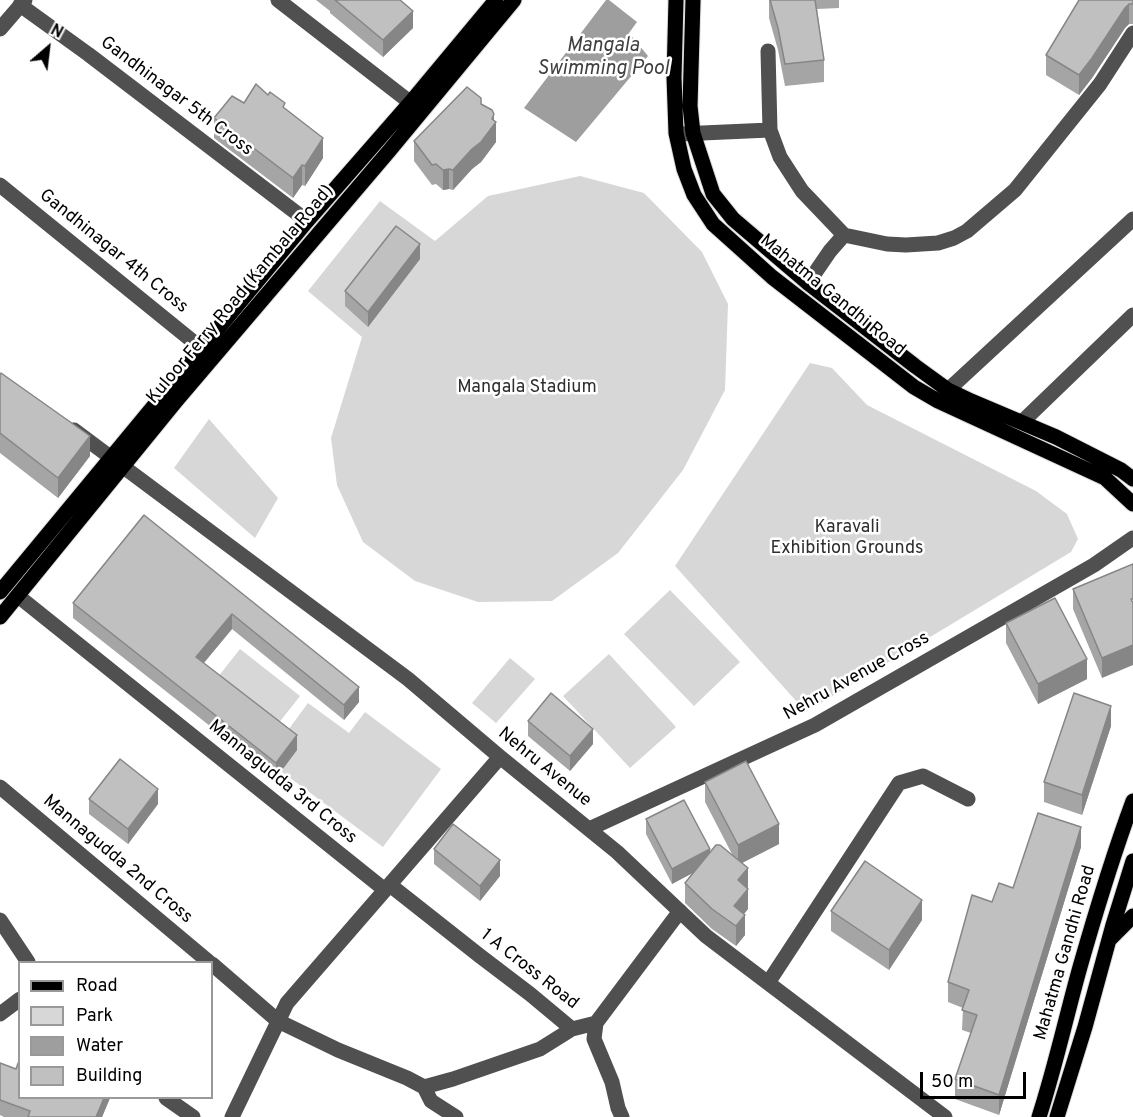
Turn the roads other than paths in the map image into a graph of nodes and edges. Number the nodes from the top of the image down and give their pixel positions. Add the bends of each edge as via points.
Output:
1 (278, 0) edge
2 (496, 0) edge
3 (514, 0) edge
4 (676, 0) edge
5 (693, 0) edge
6 (22, 3) edge
7 (0, 29) edge
8 (1133, 33) edge
9 (768, 51) dead end
10 (416, 106) junction
11 (770, 130) junction
12 (693, 133) junction
13 (676, 135) junction
14 (0, 186) edge
15 (1133, 219) edge
16 (307, 221) junction
17 (844, 235) junction
18 (808, 283) junction
19 (1133, 315) edge
20 (201, 348) junction
21 (943, 396) junction
22 (61, 421) edge
23 (1022, 422) junction
24 (117, 462) junction
25 (1133, 479) edge
26 (1133, 504) edge
27 (1133, 538) edge
28 (2, 587) edge
29 (18, 596) junction
30 (0, 617) edge
31 (500, 757) junction
32 (0, 787) edge
33 (968, 799) dead end
34 (1133, 801) edge
35 (589, 829) junction
36 (1110, 869) junction
37 (1131, 873) edge
38 (387, 887) junction
39 (680, 911) junction
40 (1133, 915) edge
41 (0, 920) edge
42 (1108, 941) junction
43 (27, 961) edge
44 (208, 961) edge
45 (213, 966) edge
46 (768, 983) junction
47 (18, 1000) edge
48 (0, 1014) edge
49 (278, 1021) junction
50 (596, 1023) junction
51 (572, 1029) junction
52 (424, 1087) junction
53 (167, 1099) edge
54 (193, 1117) edge
55 (232, 1117) edge
56 (456, 1117) edge
57 (622, 1117) edge
58 (945, 1117) edge
59 (1039, 1117) edge
60 (1057, 1117) edge

1 - 10 street
2 - 10 main road, Kuloor Ferry Road (Kambala Road)
3 - 10 main road, Kuloor Ferry Road (Kambala Road)
4 - 13 main road, Mahatma Gandhi Road
5 - 12 main road, Mahatma Gandhi Road
6 - 7 street
6 - 16 street, Gandhinagar 5th Cross
8 - 17 street via 1100,84 1015,190 967,231 938,243 906,245
9 - 11 street
10 - 16 main road, Kuloor Ferry Road (Kambala Road)
10 - 24 main road, Kuloor Ferry Road (Kambala Road) via 251,311
11 - 12 street
11 - 17 street via 794,180
12 - 13 street
12 - 18 main road, Mahatma Gandhi Road via 713,195 733,219
13 - 21 main road, Mahatma Gandhi Road via 694,195 713,224 772,277 914,387
14 - 20 street, Gandhinagar 4th Cross
15 - 21 street
16 - 20 main road, Kuloor Ferry Road (Kambala Road)
17 - 18 street
18 - 21 main road, Mahatma Gandhi Road via 915,366
19 - 23 street
20 - 24 main road, Kuloor Ferry Road (Kambala Road)
21 - 23 main road, Mahatma Gandhi Road via 971,401
21 - 26 main road, Mahatma Gandhi Road via 1105,478
22 - 24 street, Nehru Avenue
23 - 25 main road, Mahatma Gandhi Road
24 - 28 main road, Kuloor Ferry Road (Kambala Road)
24 - 29 main road, Kuloor Ferry Road (Kambala Road)
24 - 31 street, Nehru Avenue via 408,679
27 - 35 street, Nehru Avenue Cross via 1094,565 815,725
28 - 29 main road
29 - 30 main road, Kuloor Ferry Road (Kambala Road)
29 - 38 street, Mannagudda 3rd Cross
31 - 35 street, Nehru Avenue
31 - 38 street
32 - 44 street, Mannagudda 2nd Cross
33 - 46 street via 923,776 899,783
34 - 36 main road, Mahatma Gandhi Road
35 - 39 street, Nehru Avenue
36 - 37 main road
36 - 59 main road, Mahatma Gandhi Road
37 - 42 main road, Mahatma Gandhi Road
38 - 49 street via 287,1003
38 - 51 street, 1 A Cross Road
39 - 46 street, Nehru Avenue
39 - 50 street, 1 A Cross Road
40 - 42 main road
41 - 43 street
42 - 60 main road, Mahatma Gandhi Road
45 - 49 street, Mannagudda 2nd Cross
46 - 58 street, Nehru Avenue
47 - 48 street
49 - 52 street, Mannagudda 2nd Cross
49 - 55 street
50 - 51 street, 1 A Cross Road
50 - 57 street via 594,1039
51 - 52 street via 540,1049
52 - 56 street via 431,1101
53 - 54 street

